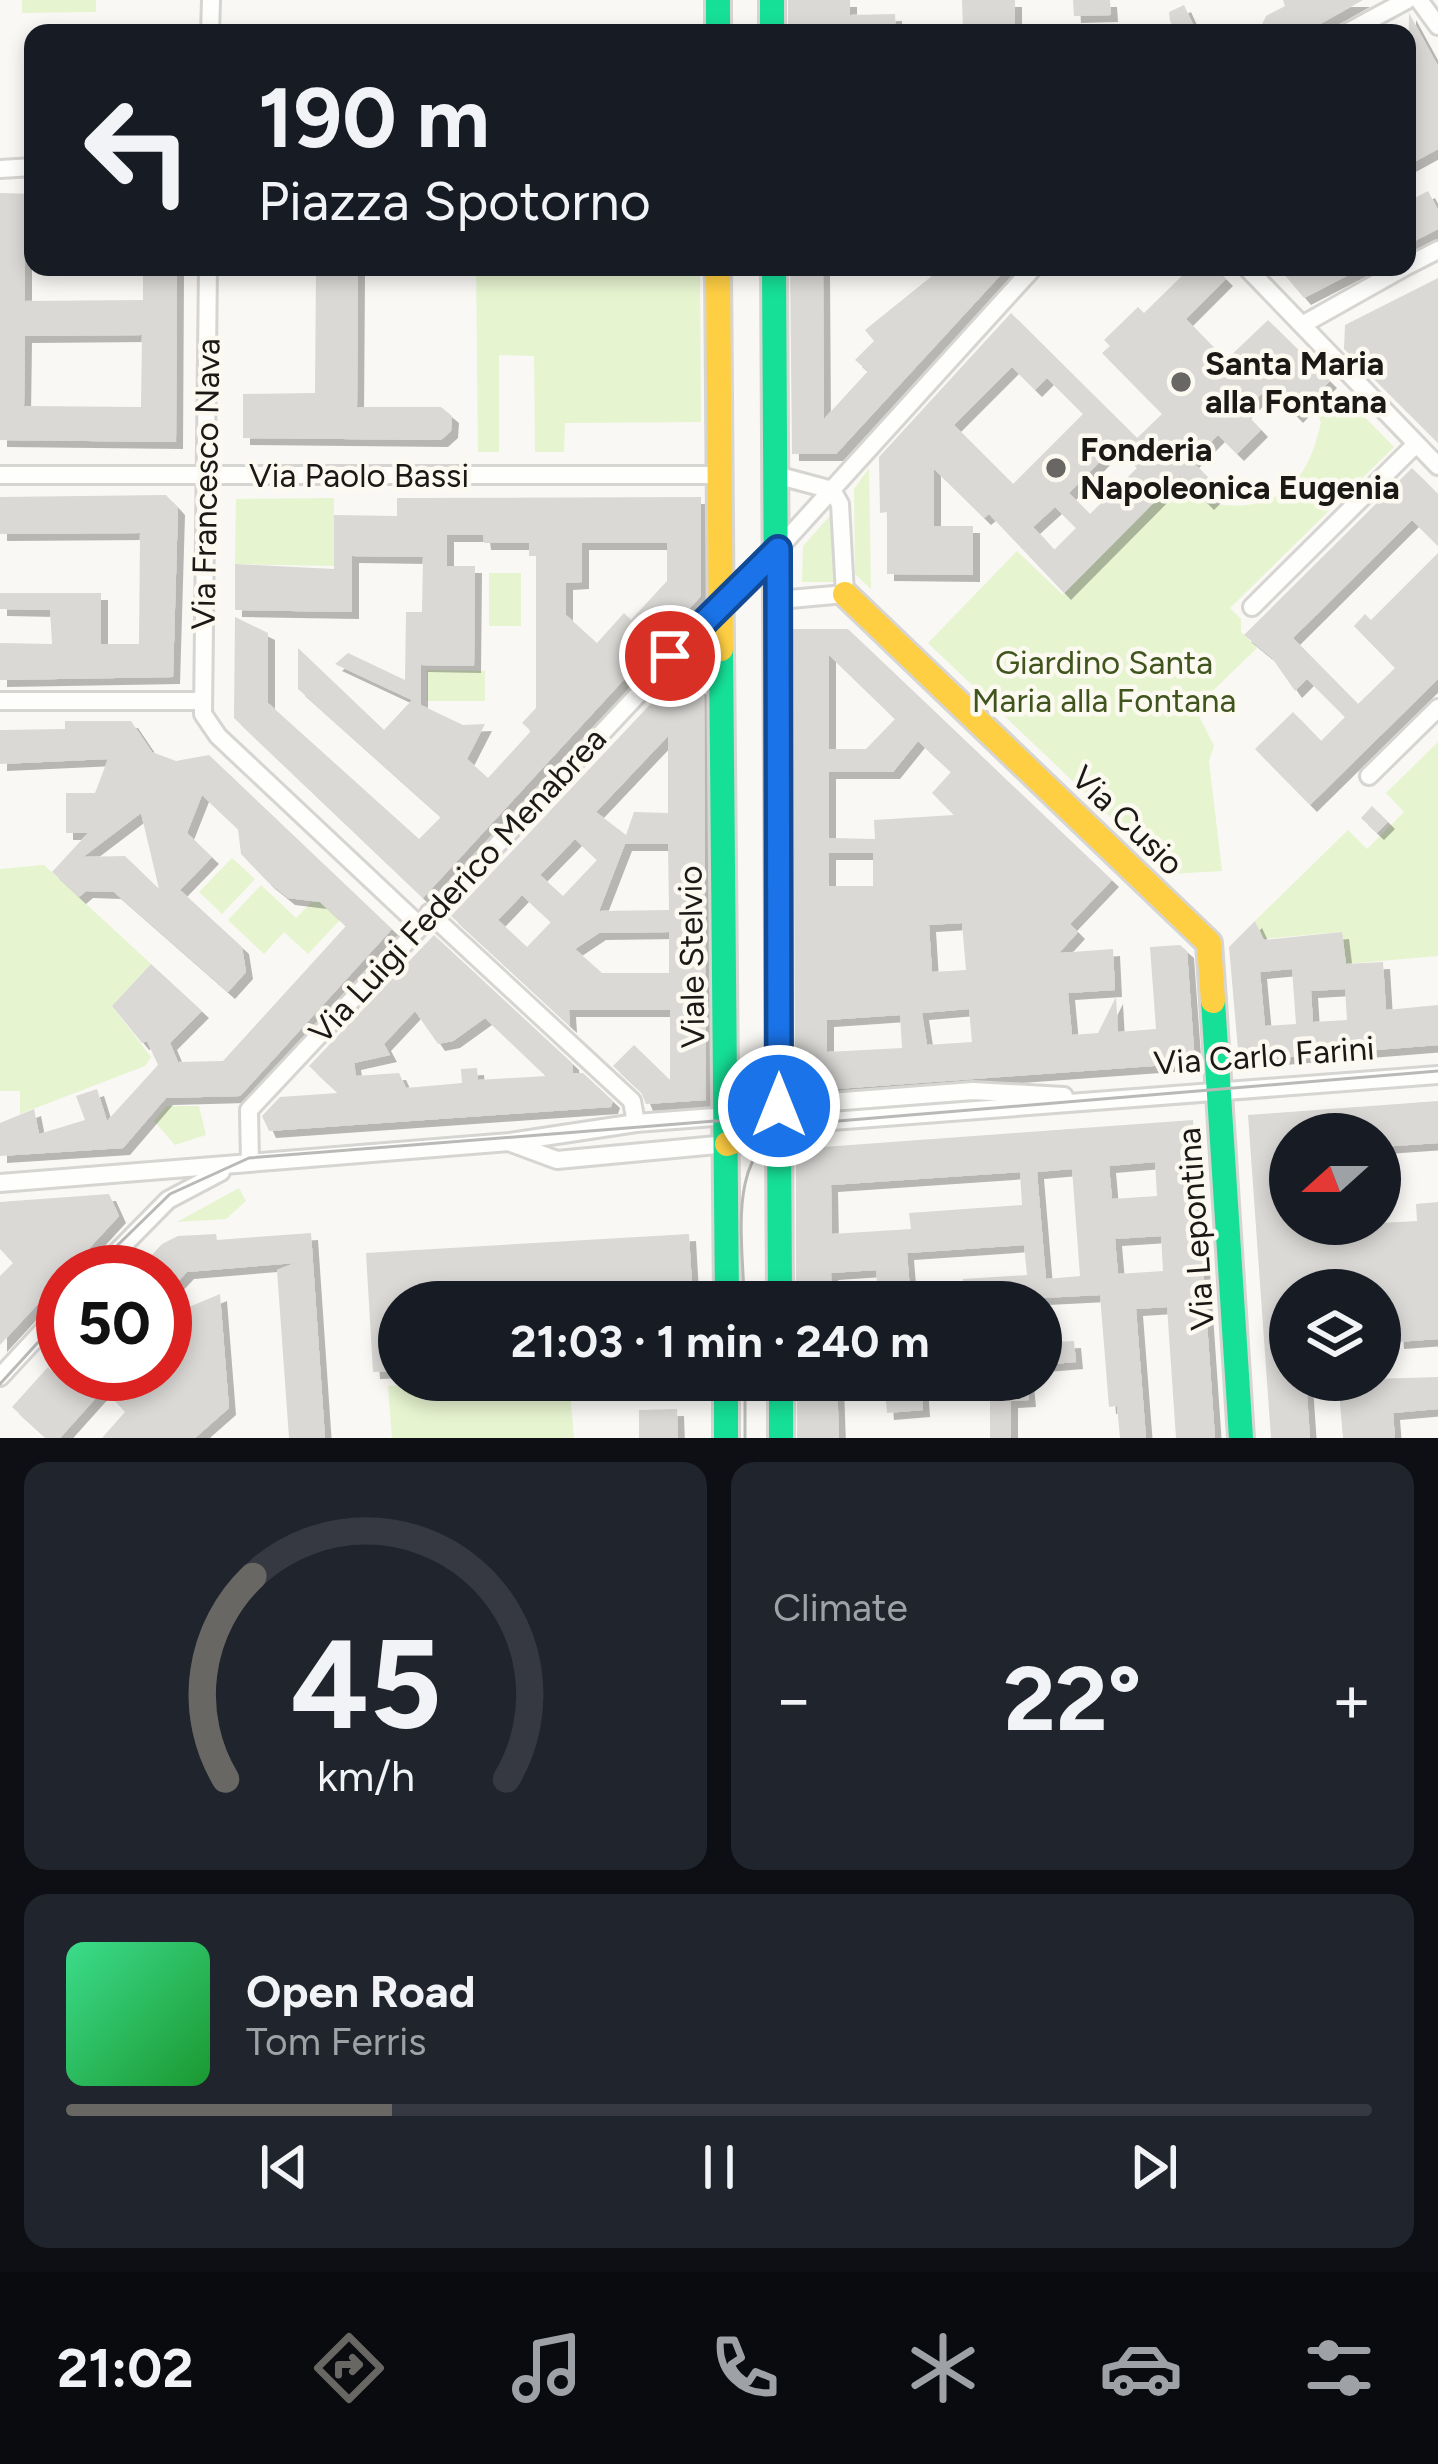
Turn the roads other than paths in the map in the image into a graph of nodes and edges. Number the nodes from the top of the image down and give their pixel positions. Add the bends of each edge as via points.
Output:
1 (1407, 0) edge
2 (1419, 0) edge
3 (1363, 24) edge
4 (1438, 26) edge
5 (208, 276) edge
6 (718, 276) edge
7 (774, 276) edge
8 (1026, 276) edge
9 (1255, 276) edge
10 (1390, 276) edge
11 (1302, 325) junction
12 (1417, 444) junction
13 (1438, 466) edge
14 (718, 475) junction
15 (776, 475) junction
16 (0, 476) edge
17 (205, 476) junction
18 (832, 490) junction
19 (778, 549) junction
20 (845, 594) junction
21 (779, 600) junction
22 (1252, 607) dead end
23 (717, 610) junction
24 (202, 700) junction
25 (0, 701) edge
26 (1438, 708) edge
27 (1369, 776) dead end
28 (424, 918) junction
29 (1209, 943) joint
30 (1438, 1075) edge
31 (1219, 1093) junction
32 (727, 1116) junction
33 (779, 1116) junction
34 (636, 1123) junction
35 (510, 1142) junction
36 (728, 1144) junction
37 (250, 1162) junction
38 (0, 1183) edge
39 (122, 1245) edge
40 (727, 1281) edge
41 (780, 1281) edge
42 (36, 1338) edge
43 (0, 1377) edge
44 (726, 1401) edge
45 (781, 1401) edge
46 (726, 1438) edge
47 (781, 1438) edge
48 (1241, 1438) edge

1 - 3 street
2 - 4 street
5 - 17 street, Via Francesco Nava
6 - 14 main road
7 - 15 main road
8 - 18 street
9 - 11 street
10 - 11 street
11 - 12 street
12 - 13 street
12 - 22 street
14 - 17 street, Via Paolo Bassi
14 - 23 main road, Viale Stelvio
15 - 18 street
15 - 19 main road
16 - 17 street, Via Paolo Bassi
17 - 24 street, Via Francesco Nava
18 - 19 street
18 - 20 street via 840,504
19 - 21 main road
19 - 23 main road
20 - 21 street
20 - 29 main road, Via Cusio
21 - 23 main road
21 - 33 main road
23 - 28 street, Via Luigi Federico Menabrea
23 - 32 main road, Viale Stelvio
24 - 25 street
24 - 28 street via 218,736
26 - 27 street
28 - 34 street via 632,1101
28 - 37 street, Via Luigi Federico Menabrea via 249,1110
29 - 31 main road, Via Lepontina
30 - 31 street, Via Carlo Farini
31 - 33 street, Via Carlo Farini via 1094,1101 973,1091
31 - 48 main road, Via Lepontina
32 - 33 main road, Via Carlo Farini
32 - 34 street, Via Carlo Farini
32 - 36 main road, Viale Stelvio
33 - 36 main road, Via Carlo Farini
33 - 41 main road
34 - 35 street, Via Carlo Farini
35 - 36 street, Via Carlo Farini via 556,1160
35 - 37 street, Via Carlo Farini
36 - 40 main road, Viale Stelvio
37 - 38 street, Via Carlo Farini
37 - 39 street via 168,1200
42 - 43 street
44 - 46 main road
45 - 47 main road

